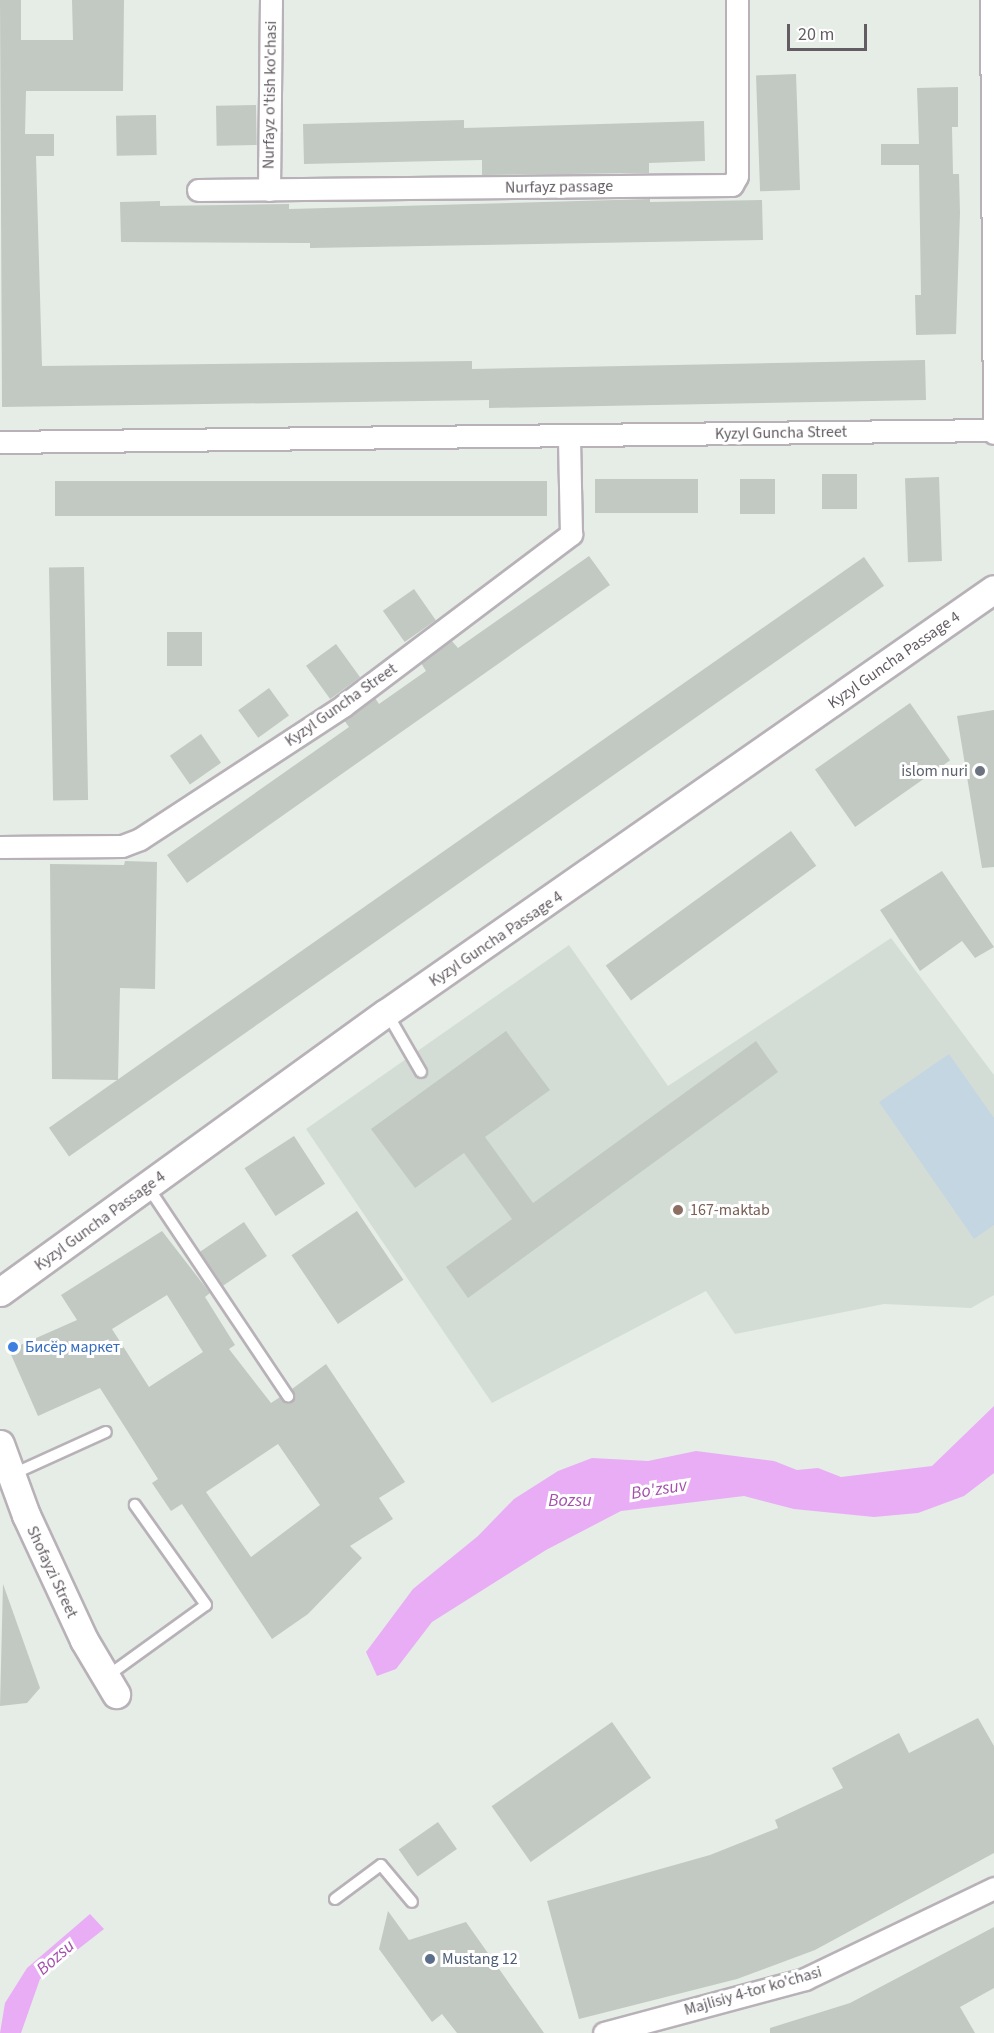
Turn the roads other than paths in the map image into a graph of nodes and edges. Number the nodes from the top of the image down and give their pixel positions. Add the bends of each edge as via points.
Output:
1 (271, 0) edge
2 (737, 0) edge
3 (991, 0) edge
4 (198, 190) dead end
5 (269, 190) junction
6 (994, 431) edge
7 (568, 437) junction
8 (0, 442) edge
9 (994, 589) edge
10 (0, 847) edge
11 (386, 1013) junction
12 (421, 1072) dead end
13 (148, 1187) junction
14 (0, 1292) edge
15 (288, 1396) dead end
16 (106, 1432) dead end
17 (0, 1444) edge
18 (5, 1478) edge
19 (135, 1505) dead end
20 (110, 1685) joint
21 (994, 1888) edge
22 (335, 1899) dead end
23 (412, 1902) dead end
24 (604, 2033) edge

1 - 5 street, Nurfayz o'tish ko'chasi
2 - 5 street, Nurfayz passage via 737,176 732,185
3 - 6 street
4 - 5 street, Nurfayz passage
6 - 7 street, Kyzyl Guncha Street
7 - 8 street, Kyzyl Guncha Street
7 - 10 street, Kyzyl Guncha Street via 571,534 343,706 140,839 122,846
9 - 11 street, Kyzyl Guncha Passage 4
11 - 12 lane
11 - 13 street, Kyzyl Guncha Passage 4
13 - 14 street, Kyzyl Guncha Passage 4
13 - 15 lane
16 - 18 lane
17 - 18 street, Shofayzi Street
18 - 20 street, Shofayzi Street
19 - 20 lane via 206,1605
21 - 24 street, Majlisiy 4-tor ko'chasi via 806,1979
22 - 23 lane via 381,1865

